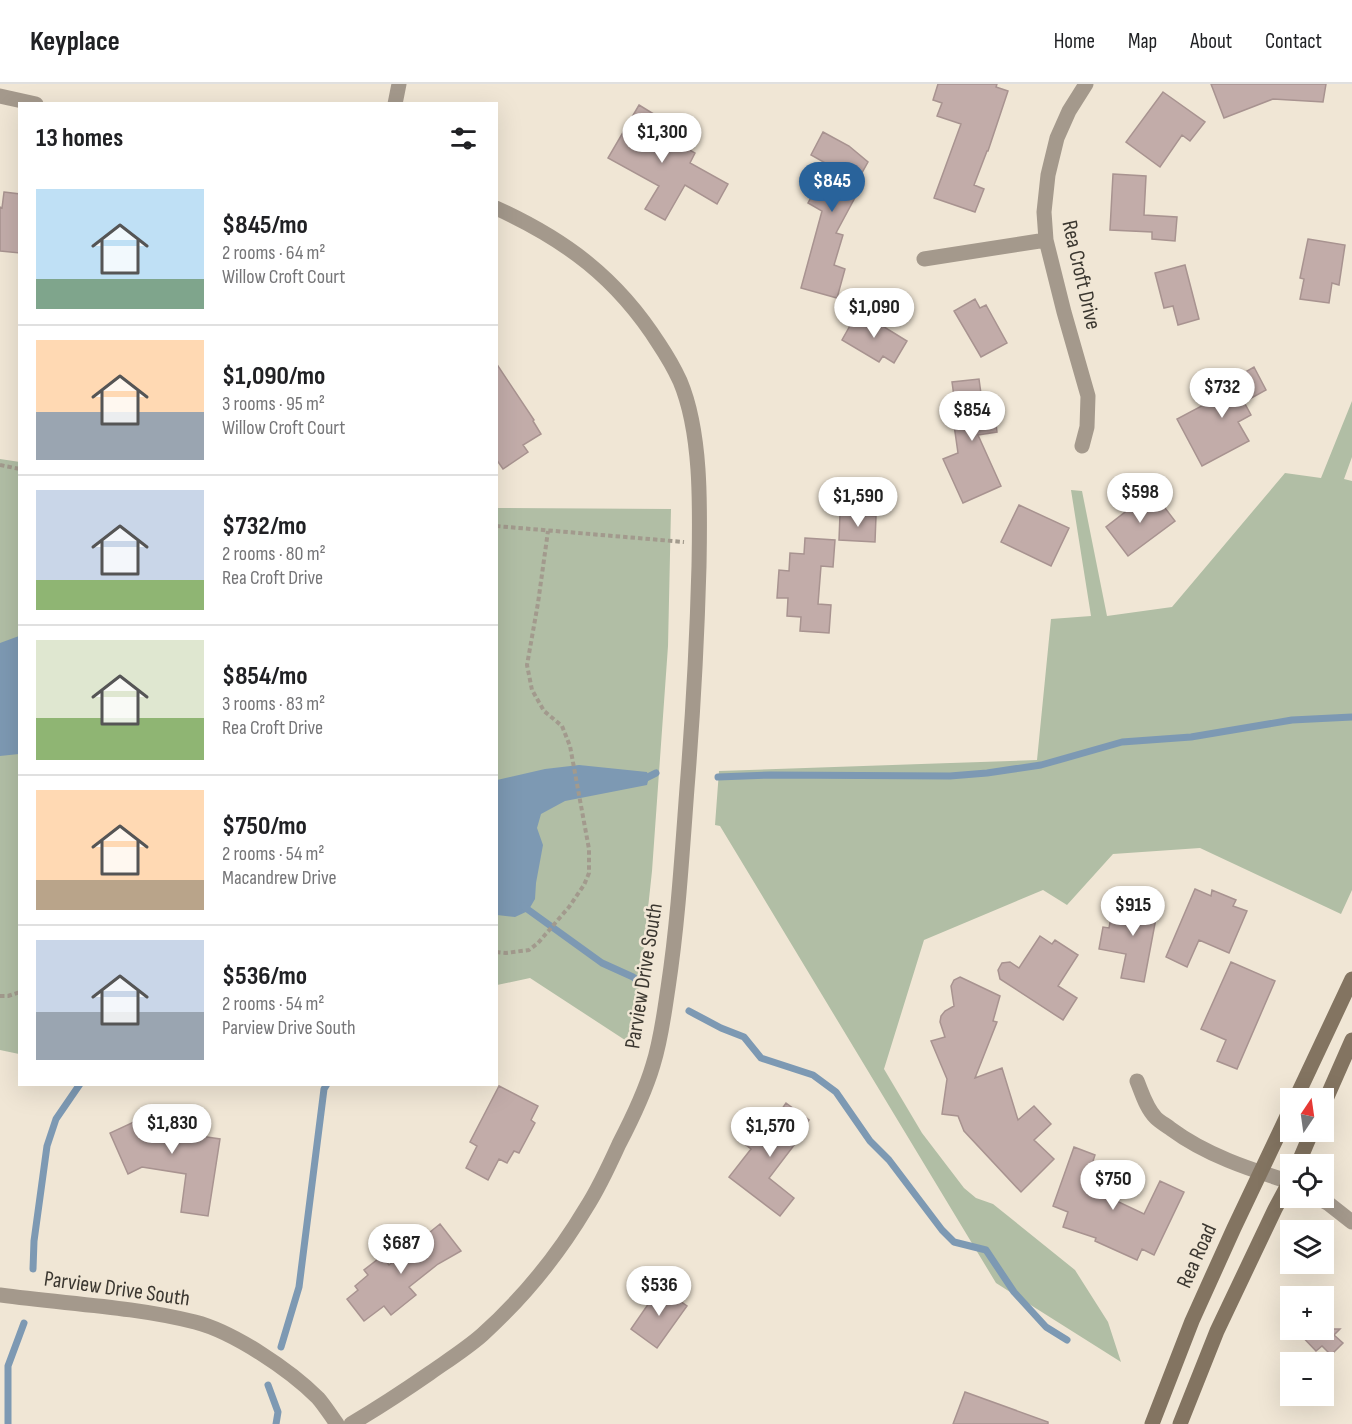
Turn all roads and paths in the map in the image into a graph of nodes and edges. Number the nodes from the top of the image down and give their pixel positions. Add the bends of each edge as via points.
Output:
1 (399, 84) edge
2 (1086, 84) edge
3 (0, 96) edge
4 (27, 102) edge
5 (395, 102) edge
6 (498, 209) edge
7 (1046, 240) junction
8 (924, 259) dead end
9 (1082, 446) dead end
10 (0, 465) edge
11 (18, 469) edge
12 (498, 526) edge
13 (548, 531) junction
14 (699, 543) junction
15 (498, 952) edge
16 (1352, 978) edge
17 (18, 993) edge
18 (0, 996) edge
19 (1352, 1040) edge
20 (1137, 1081) dead end
21 (1301, 1088) edge
22 (1331, 1088) edge
23 (1280, 1131) edge
24 (1260, 1173) junction
25 (1280, 1179) edge
26 (1280, 1200) edge
27 (1334, 1208) edge
28 (1352, 1222) edge
29 (0, 1295) edge
30 (337, 1424) edge
31 (351, 1424) edge
32 (1152, 1424) edge
33 (1180, 1424) edge

1 - 5 street
2 - 7 street, Rea Croft Drive via 1065,120 1052,156 1044,212
3 - 4 street
6 - 14 street, Parview Drive South via 569,247 612,284 648,327 672,365 687,401 695,440
7 - 8 street
7 - 9 street, Rea Croft Drive via 1088,396
10 - 11 path
12 - 13 path
13 - 14 path
13 - 15 path via 527,666 532,690 544,711 561,726 570,746 590,873 542,939 529,950
14 - 31 street, Parview Drive South via 697,646 682,860 664,1018 653,1066 605,1174 544,1269 481,1336
16 - 21 main road
17 - 18 path
19 - 22 main road
20 - 24 street via 1156,1118 1177,1134
23 - 24 main road, Rea Road
24 - 25 street
24 - 32 main road, Rea Road via 1192,1321
26 - 33 main road via 1217,1331
27 - 28 street
29 - 30 street, Parview Drive South via 153,1313 196,1322 268,1358 320,1400

